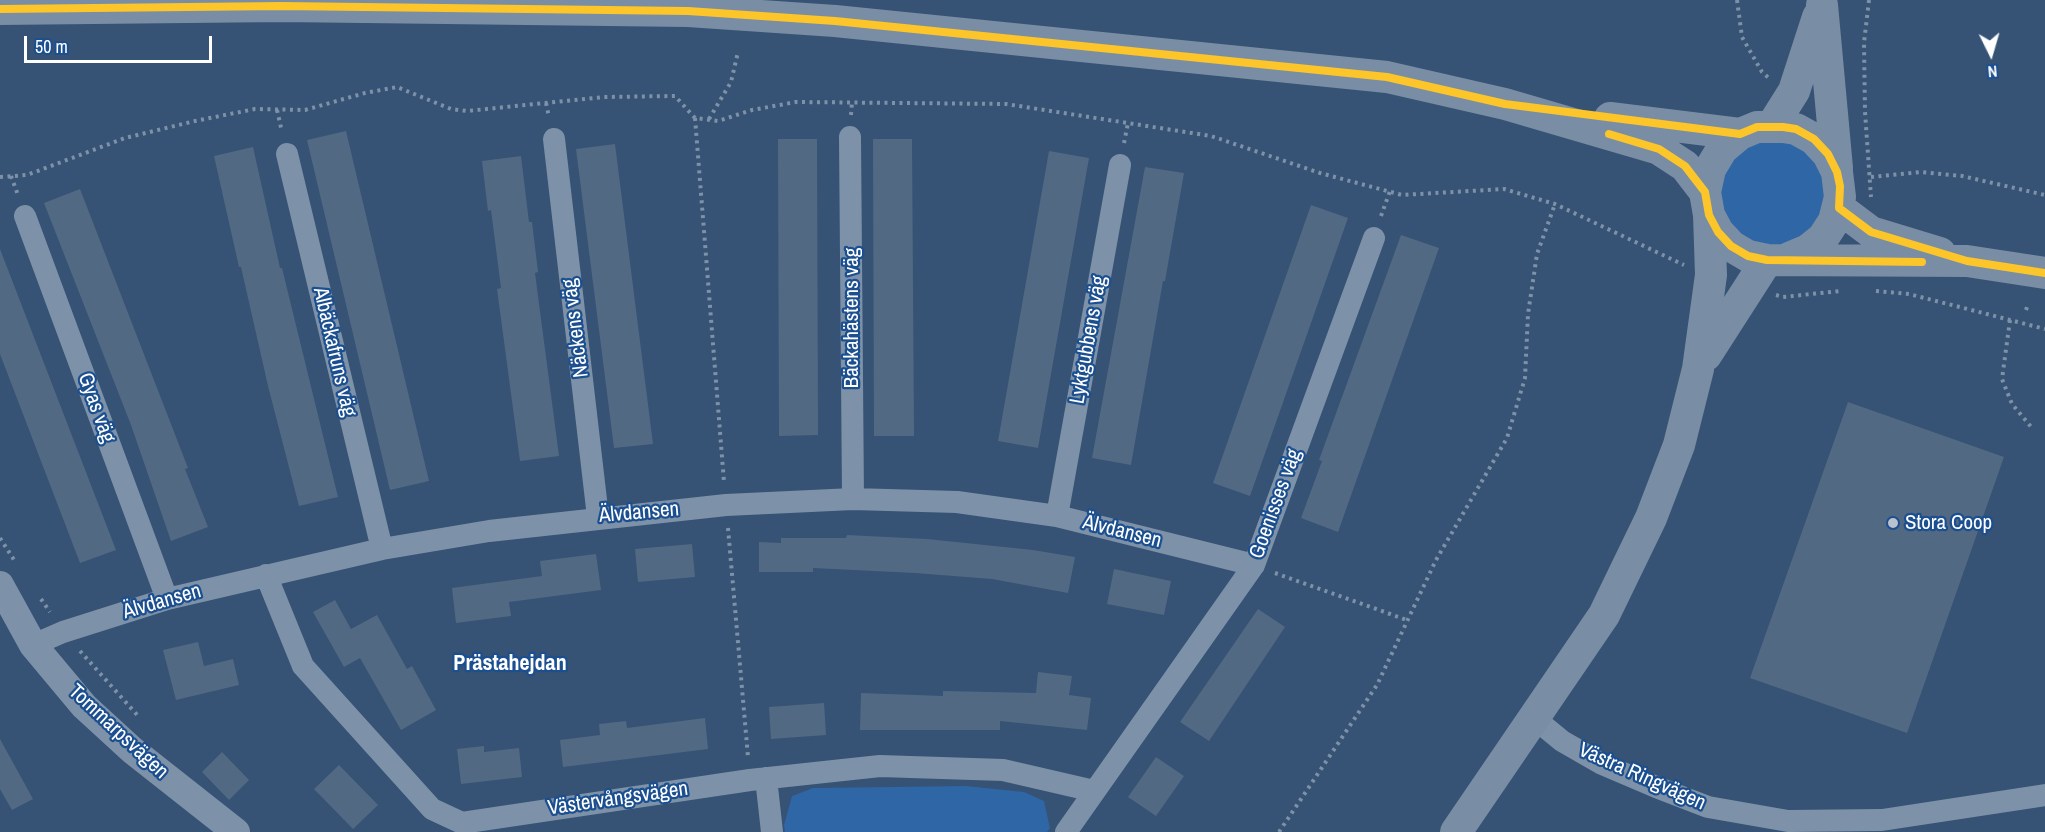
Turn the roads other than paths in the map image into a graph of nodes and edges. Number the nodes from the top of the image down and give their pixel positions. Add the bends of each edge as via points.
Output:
1 (1822, 3) edge
2 (69, 4) edge
3 (0, 9) edge
4 (1505, 104) junction
5 (1772, 126) junction
6 (1740, 134) junction
7 (850, 137) dead end
8 (554, 139) dead end
9 (287, 154) dead end
10 (1120, 165) dead end
11 (1837, 172) junction
12 (1707, 204) junction
13 (1839, 208) junction
14 (25, 216) dead end
15 (1374, 238) dead end
16 (1778, 259) junction
17 (1967, 261) junction
18 (2045, 273) edge
19 (1698, 369) junction
20 (853, 499) junction
21 (1057, 516) junction
22 (598, 517) junction
23 (382, 549) junction
24 (1254, 565) junction
25 (266, 575) junction
26 (10, 577) edge
27 (167, 599) junction
28 (33, 645) junction
29 (1534, 718) junction
30 (758, 779) junction
31 (1094, 791) junction
32 (2045, 795) edge
33 (236, 832) edge
34 (772, 832) edge
35 (1066, 832) edge
36 (1456, 832) edge

1 - 5 main road via 1794,91
1 - 11 main road
2 - 3 main road
2 - 4 main road via 688,11 835,21 1387,77
4 - 6 main road
4 - 12 main road via 1659,149 1685,166
5 - 6 main road
5 - 11 main road via 1796,129 1814,139
6 - 12 main road via 1722,149 1710,169
7 - 20 street, Bäckahästens väg
8 - 22 street, Näckens väg
9 - 23 street, Albäckafruns väg
10 - 21 street, Lyktgubbens väg
11 - 13 main road
12 - 16 main road via 1718,232 1731,246 1748,256
12 - 19 main road via 1711,275
13 - 16 main road via 1823,238 1808,250
13 - 17 main road via 1871,231
14 - 27 street, Gyas väg
15 - 24 street, Goenisses väg
16 - 17 main road via 1859,276
16 - 19 main road via 1748,288
17 - 18 main road
19 - 29 main road via 1679,445 1651,518 1604,615
20 - 21 street, Älvdansen via 957,502
20 - 22 street, Älvdansen
21 - 24 street, Älvdansen
22 - 23 street, Älvdansen
23 - 25 street, Älvdansen
24 - 31 street, Goenisses väg
25 - 27 street, Älvdansen
25 - 30 street, Västervångsvägen via 303,666 432,808 462,823
26 - 28 street, Tommarpsvägen
27 - 28 street, Älvdansen
28 - 33 street, Tommarpsvägen via 84,706 132,750
29 - 32 street, Västra Ringvägen via 1562,741 1602,764 1656,788 1708,807 1788,821 1882,820
29 - 36 main road
30 - 31 street, Västervångsvägen via 880,766 1003,770
30 - 34 street
31 - 35 street, Goenisses väg

